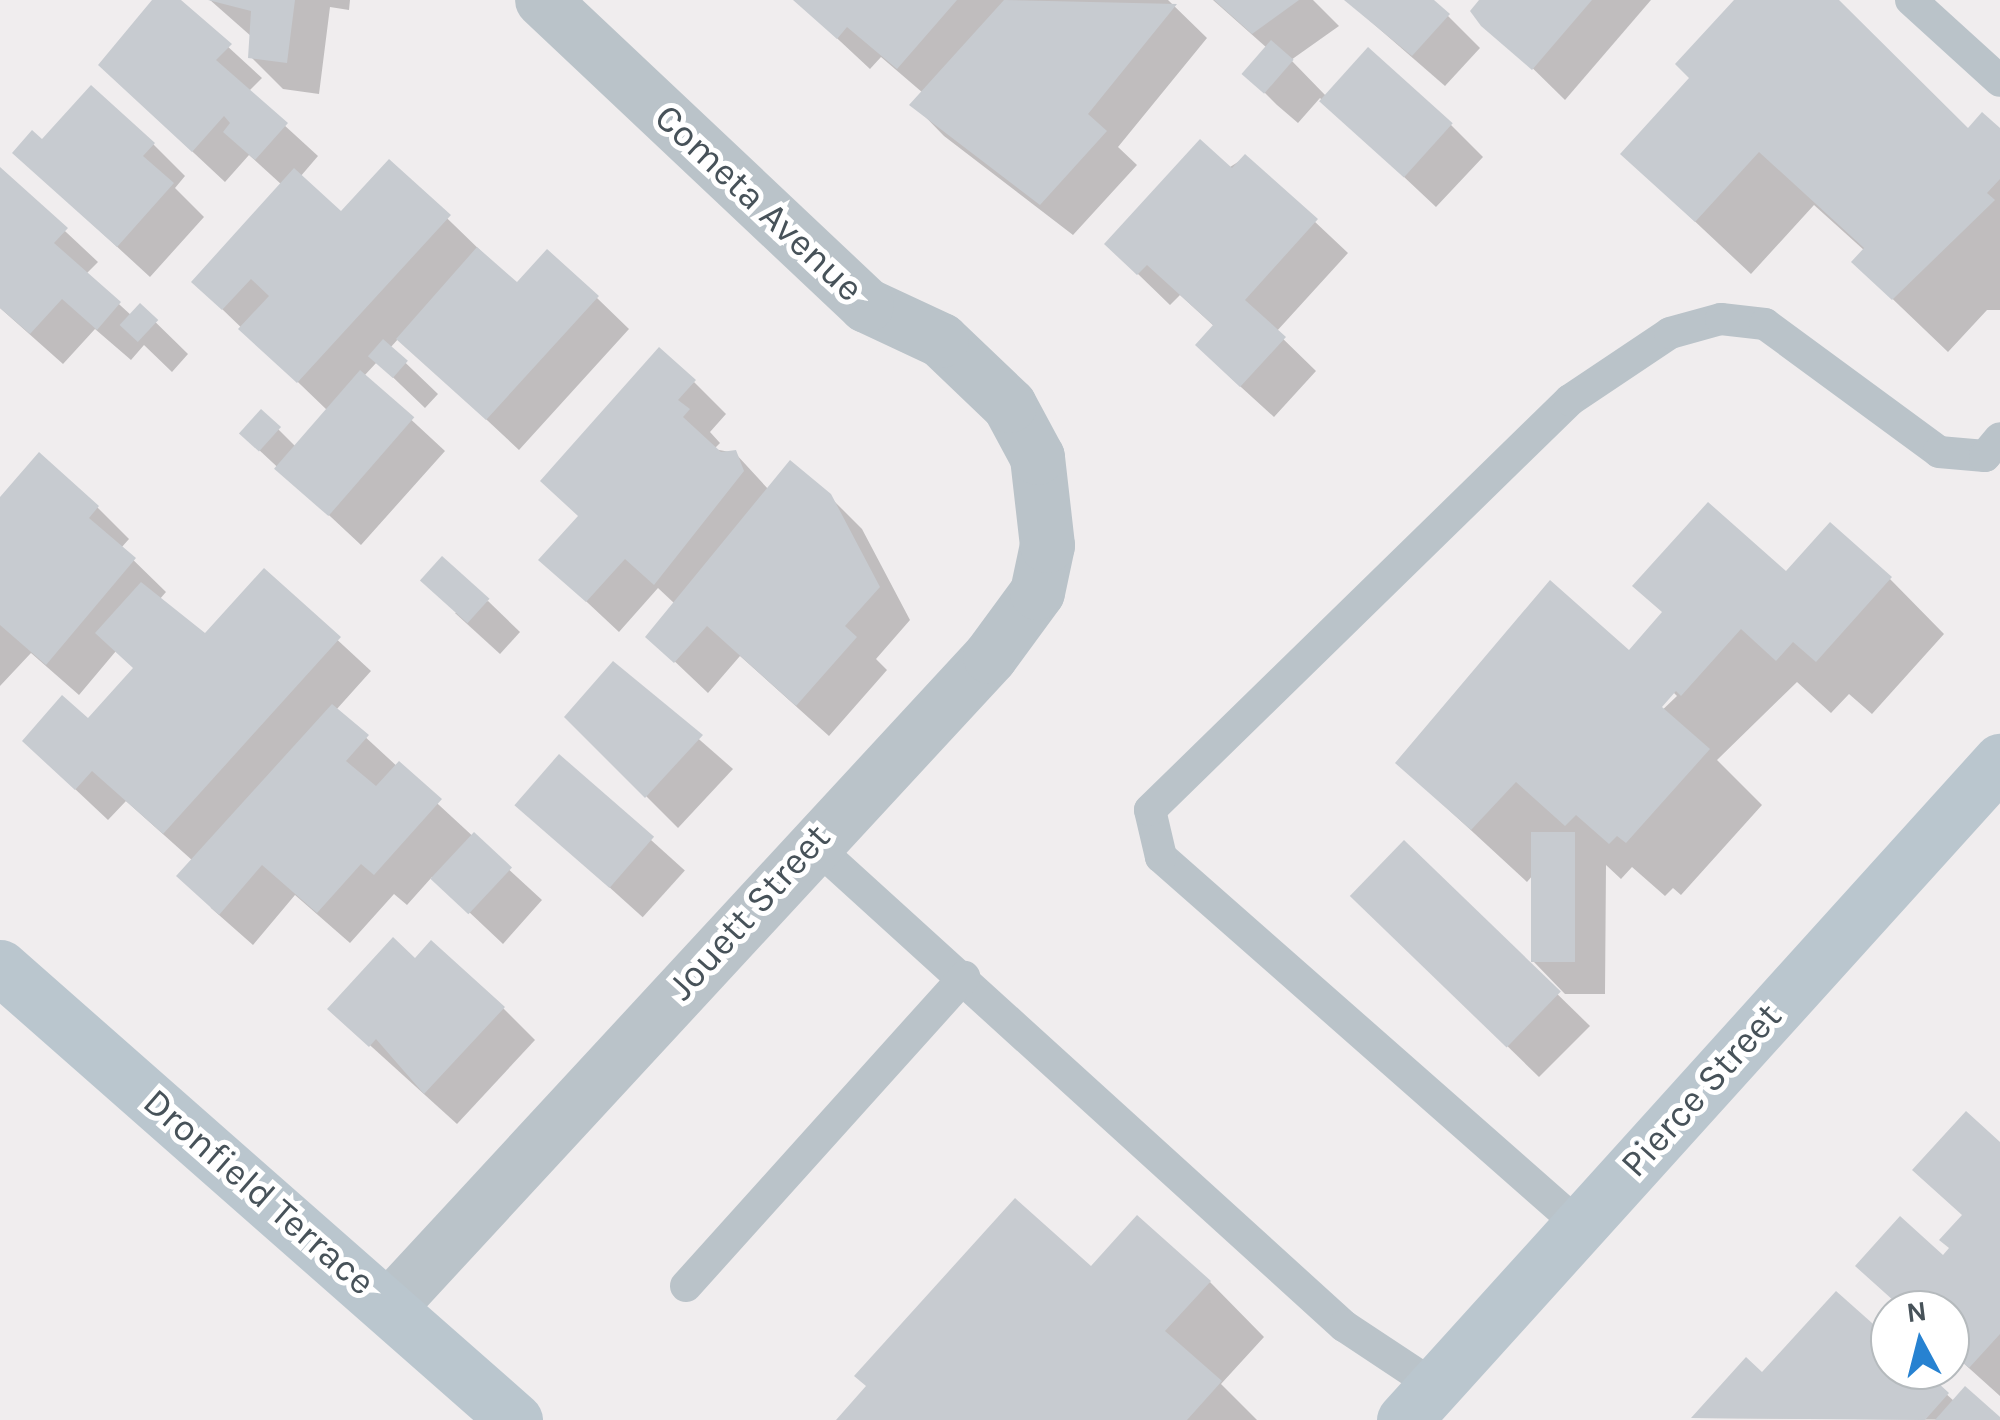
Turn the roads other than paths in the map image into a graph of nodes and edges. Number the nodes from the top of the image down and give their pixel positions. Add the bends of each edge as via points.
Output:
1 (542, 0) edge
2 (1911, 0) edge
3 (2000, 81) edge
4 (2000, 438) edge
5 (1044, 490) joint
6 (2000, 762) edge
7 (812, 843) junction
8 (0, 967) edge
9 (964, 978) junction
10 (1579, 1225) junction
11 (686, 1286) dead end
12 (388, 1306) junction
13 (1419, 1403) edge
14 (515, 1420) edge

1 - 5 street, Cometa Avenue via 866,304 941,340 1009,404
2 - 3 lane
4 - 10 lane via 1985,456 1939,452 1765,324 1721,320 1670,333 1570,400 1150,810 1161,857
5 - 7 street, Jouett Street via 1037,592 990,656
6 - 10 street, Pierce Street
7 - 9 lane
7 - 12 street, Jouett Street
8 - 12 street, Dronfield Terrace
9 - 11 lane
9 - 13 lane via 1344,1326
10 - 13 street, Pierce Street
12 - 14 street, Dronfield Terrace

